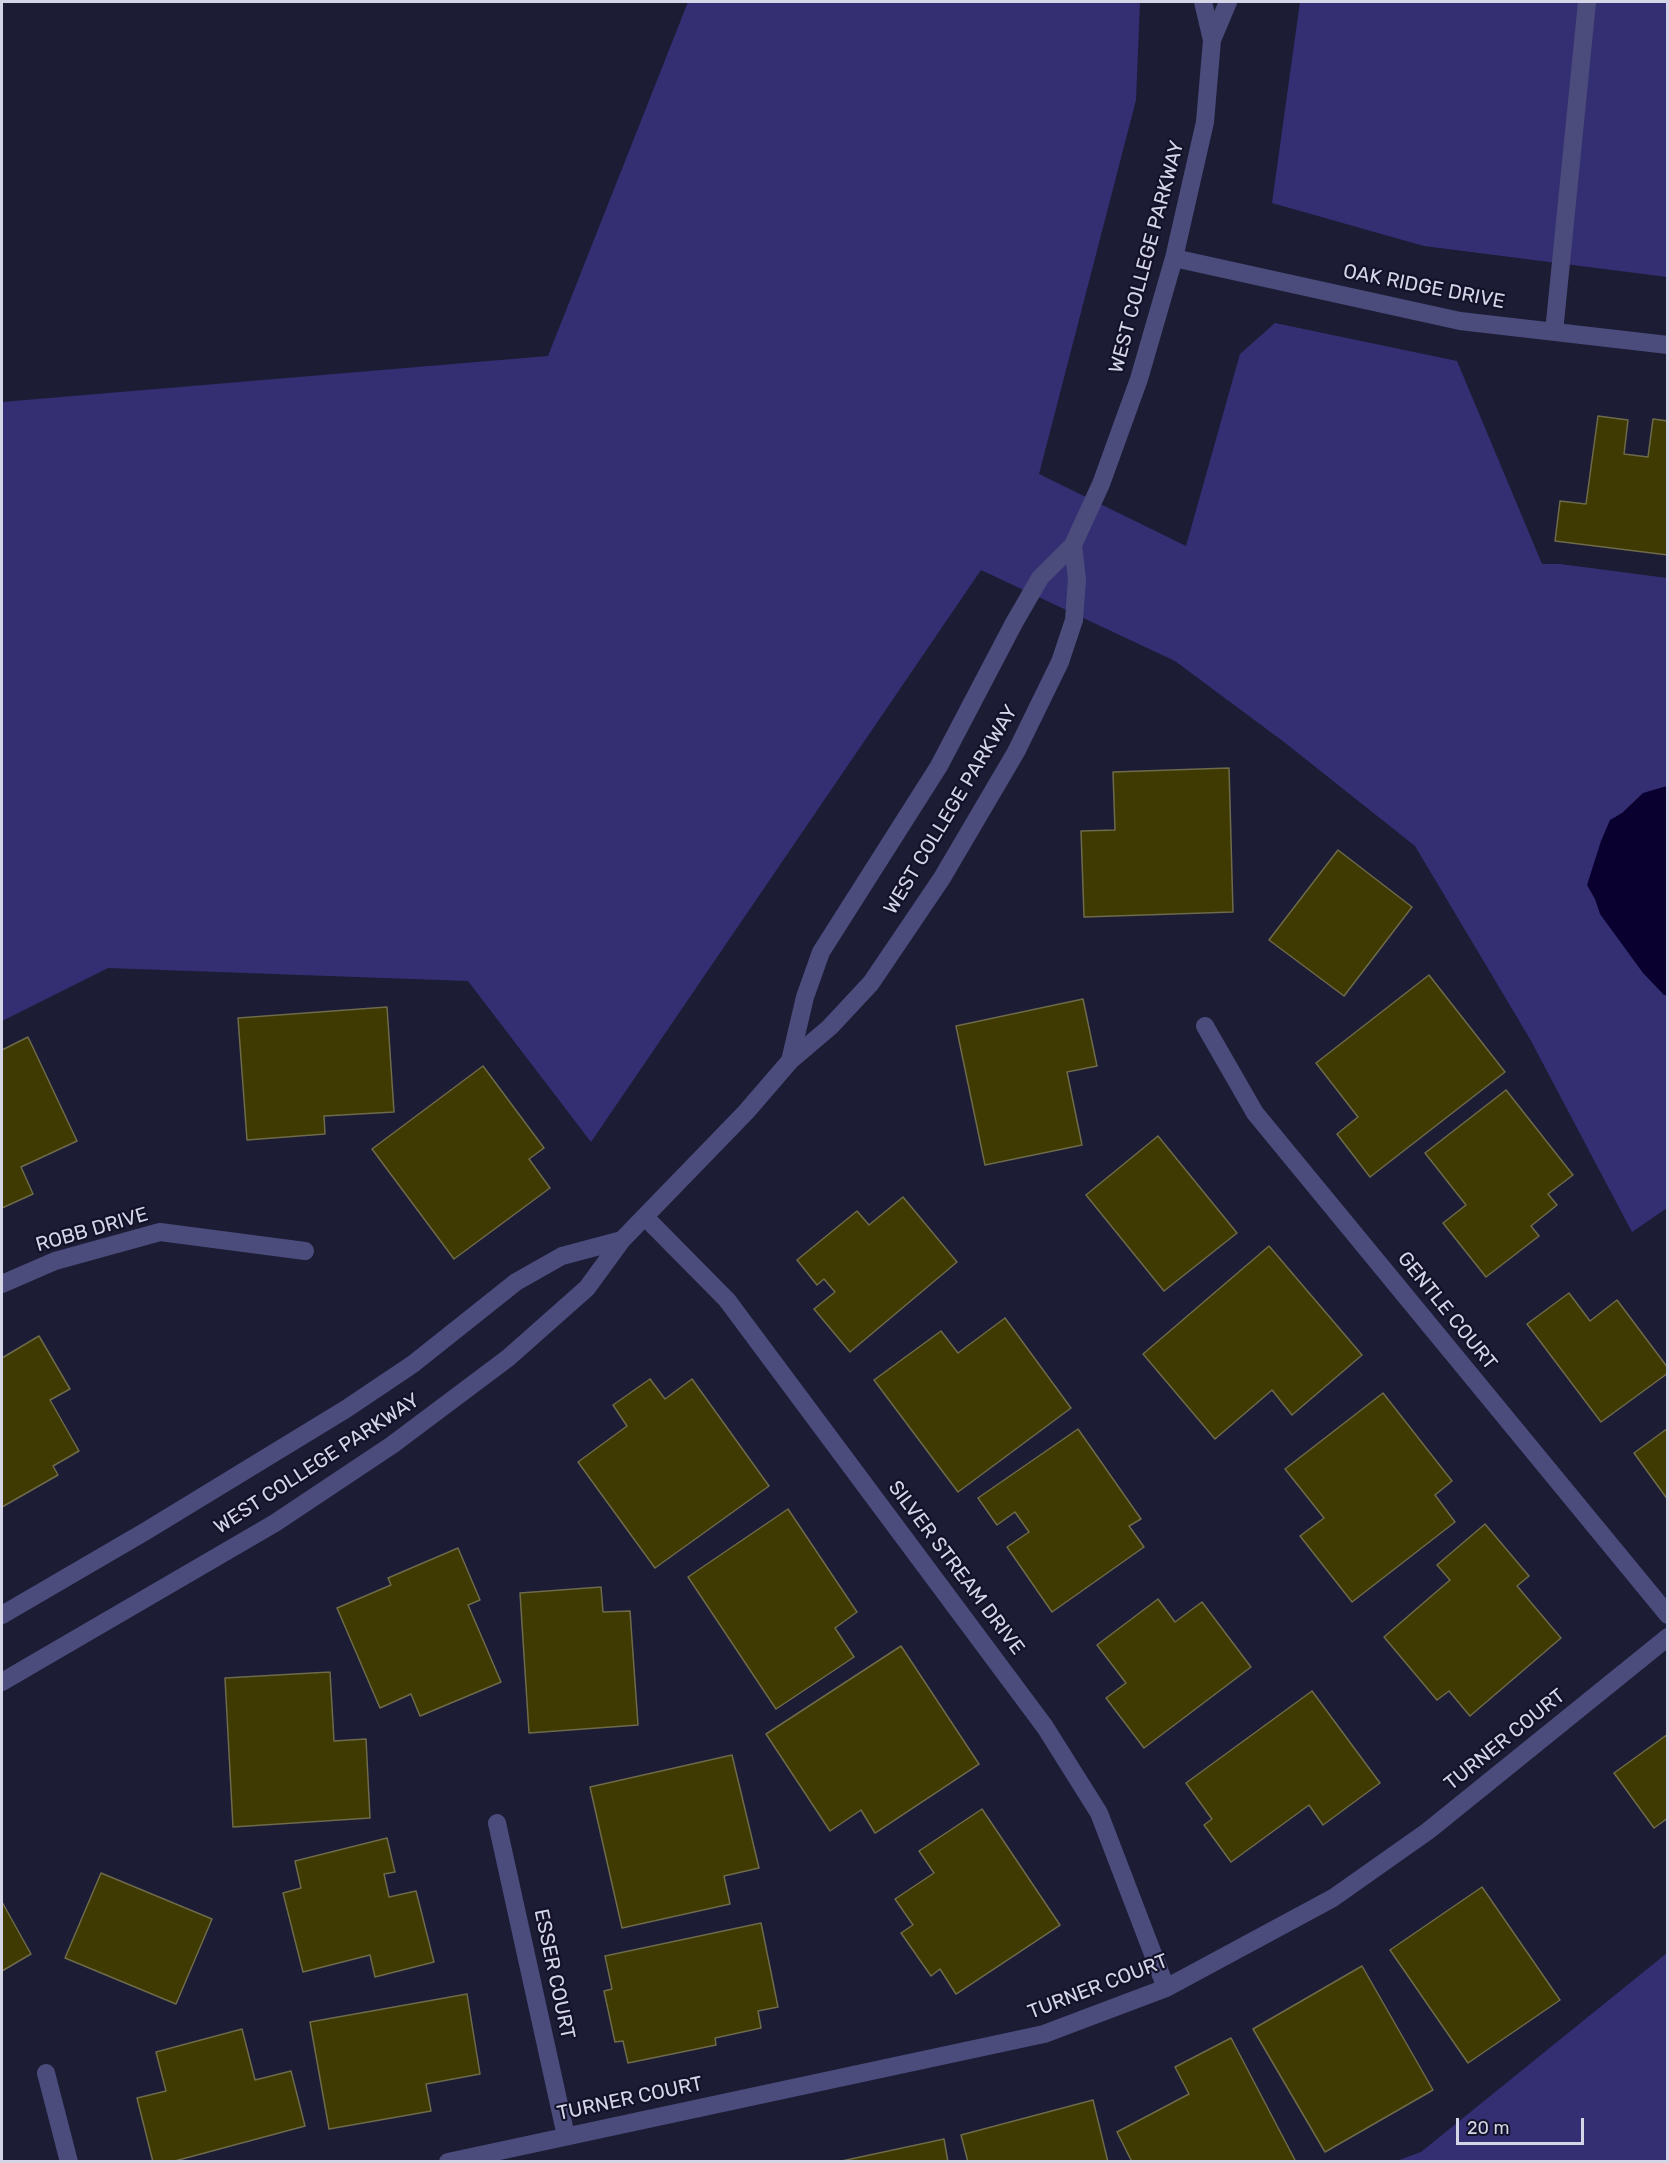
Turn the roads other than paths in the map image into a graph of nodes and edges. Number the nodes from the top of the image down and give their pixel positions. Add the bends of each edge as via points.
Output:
1 (1203, 2) edge
2 (1228, 2) edge
3 (1587, 2) edge
4 (1212, 40) junction
5 (1174, 258) junction
6 (1554, 332) junction
7 (1668, 345) edge
8 (1073, 545) junction
9 (1205, 1026) dead end
10 (790, 1061) junction
11 (645, 1217) junction
12 (622, 1239) junction
13 (305, 1251) dead end
14 (2, 1284) edge
15 (2, 1615) edge
16 (1668, 1615) edge
17 (1668, 1637) edge
18 (2, 1682) edge
19 (497, 1823) dead end
20 (1166, 1988) junction
21 (46, 2073) dead end
22 (566, 2136) junction
23 (69, 2162) edge
24 (448, 2162) edge

1 - 4 street, WEST COLLEGE PARKWAY
2 - 4 street, WEST COLLEGE PARKWAY
3 - 6 street
4 - 5 street, WEST COLLEGE PARKWAY via 1205,122
5 - 6 street, OAK RIDGE DRIVE via 1460,321
5 - 8 street, WEST COLLEGE PARKWAY via 1139,379 1101,483
6 - 7 street, OAK RIDGE DRIVE
8 - 10 street, WEST COLLEGE PARKWAY via 1040,578 939,766 821,952 805,997
8 - 10 street, WEST COLLEGE PARKWAY via 1077,579 1074,620 1060,662 1016,752 942,878 871,982 830,1027
9 - 16 street, GENTLE COURT via 1255,1113
10 - 11 street, WEST COLLEGE PARKWAY
11 - 12 street, WEST COLLEGE PARKWAY
11 - 20 street, SILVER STREAM DRIVE via 727,1300 1045,1727 1098,1814
12 - 15 street, WEST COLLEGE PARKWAY via 562,1256 516,1282 413,1364 346,1409
12 - 18 street, WEST COLLEGE PARKWAY via 587,1288 508,1358 392,1445 274,1523
13 - 14 street, ROBB DRIVE via 160,1232 55,1261
17 - 20 street, TURNER COURT via 1428,1831 1333,1898
19 - 22 street, ESSER COURT
20 - 22 street, TURNER COURT via 1044,2034
21 - 23 street
22 - 24 street, TURNER COURT

